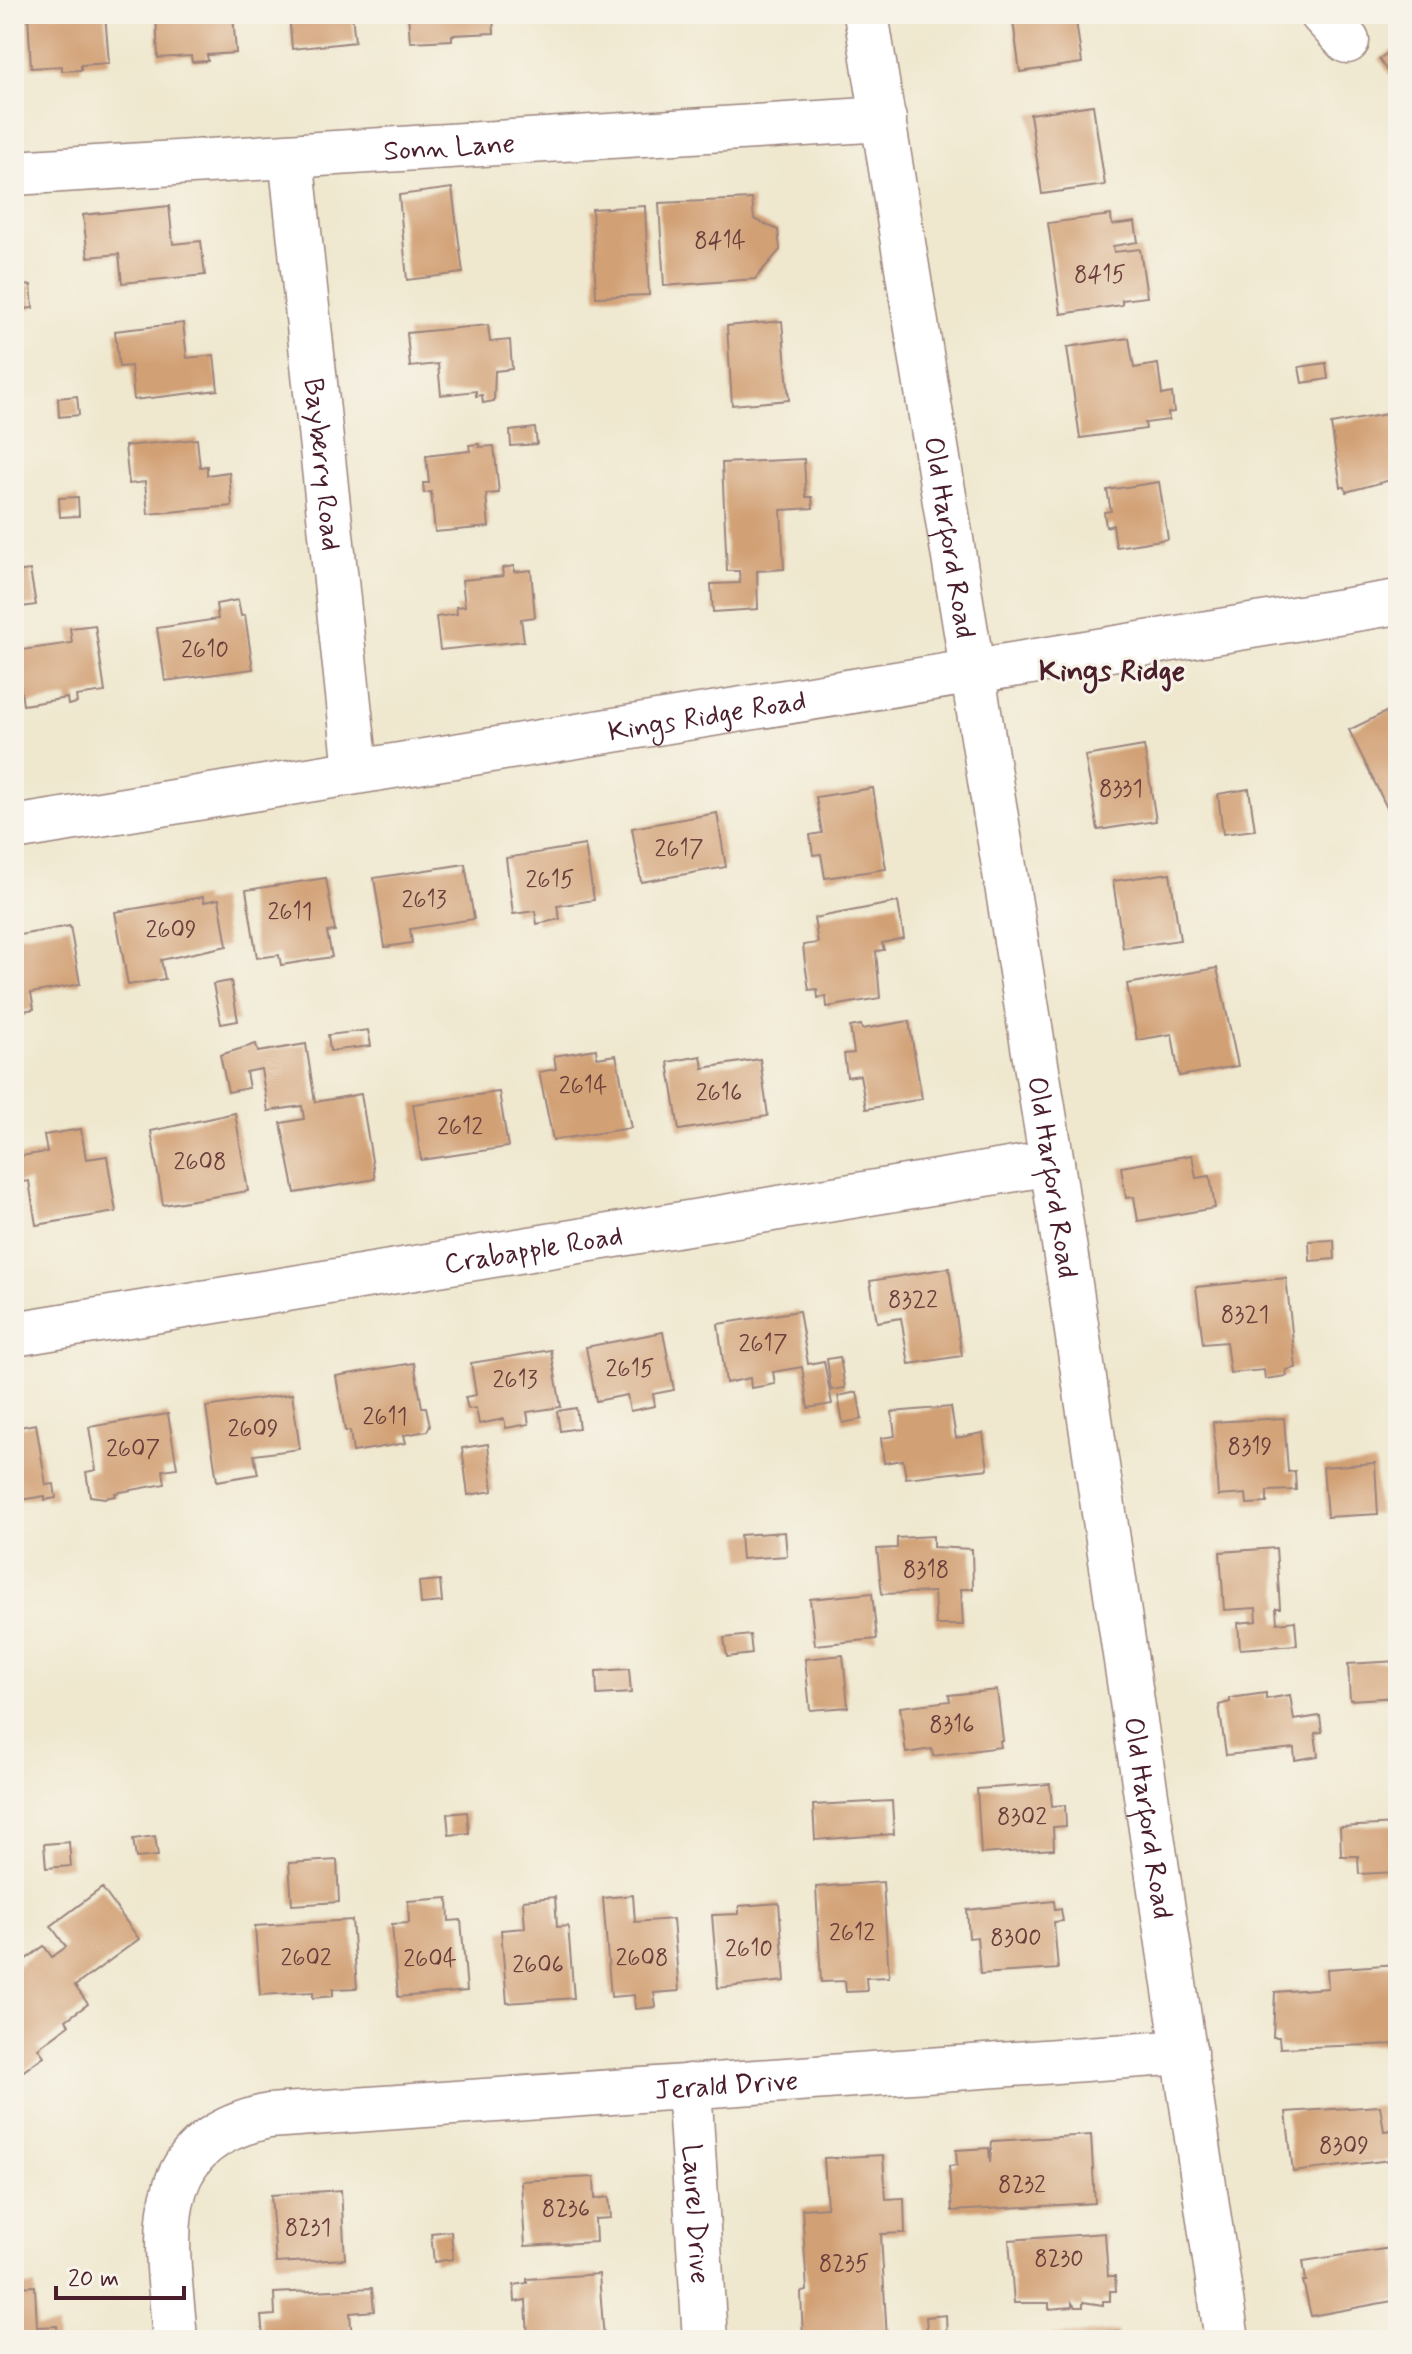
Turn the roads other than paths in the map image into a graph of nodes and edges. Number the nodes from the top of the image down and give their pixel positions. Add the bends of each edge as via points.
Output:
1 (866, 14) edge
2 (884, 119) junction
3 (291, 156) junction
4 (14, 173) edge
5 (1398, 602) edge
6 (973, 671) junction
7 (356, 770) junction
8 (14, 828) edge
9 (1052, 1163) junction
10 (14, 1334) edge
11 (1185, 2052) junction
12 (689, 2086) junction
13 (175, 2340) edge
14 (705, 2340) edge
15 (1227, 2340) edge

1 - 2 street, Old Harford Road
2 - 3 street, Sonn Lane
2 - 6 street, Old Harford Road
3 - 4 street, Sonn Lane
3 - 7 street, Bayberry Road
5 - 6 street, Kings Ridge Road
6 - 7 street, Kings Ridge Road
6 - 9 street, Old Harford Road
7 - 8 street, Kings Ridge Road
9 - 10 street, Crabapple Road
9 - 11 street, Old Harford Road
11 - 12 street, Jerald Drive
11 - 15 street, Old Harford Road
12 - 13 street, Jerald Drive via 269,2116 214,2135 190,2158 176,2183 166,2222
12 - 14 street, Laurel Drive

